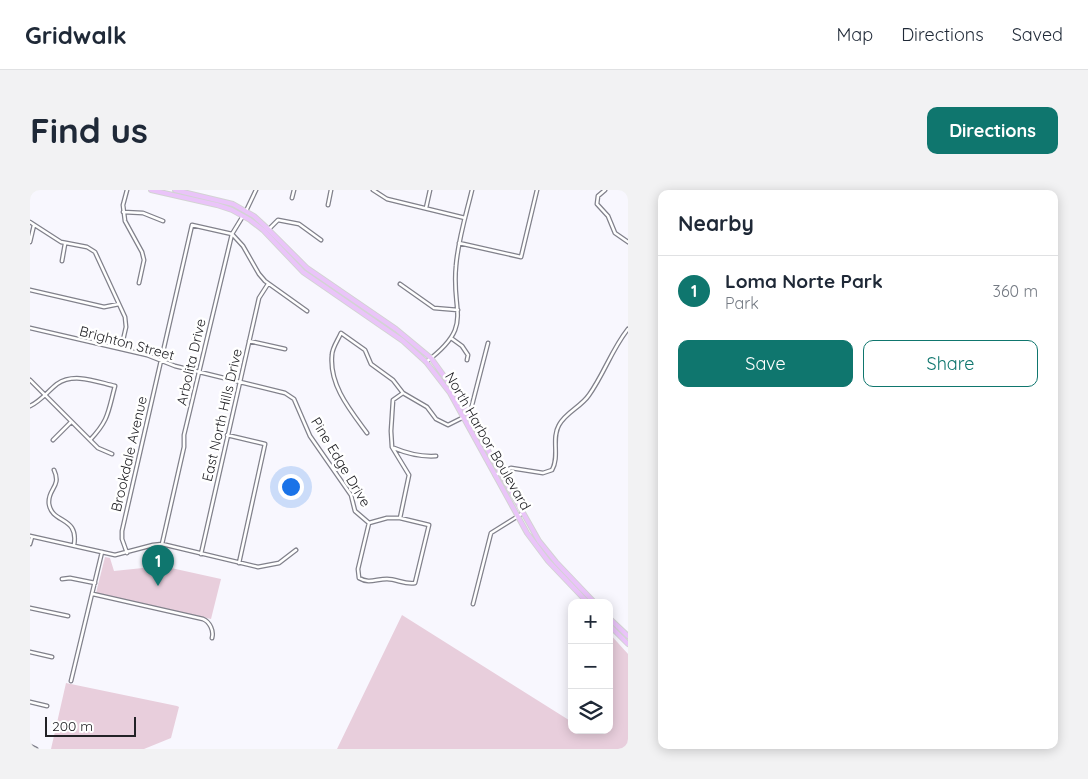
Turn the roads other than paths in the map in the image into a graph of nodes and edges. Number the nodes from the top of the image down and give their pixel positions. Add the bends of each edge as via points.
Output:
1 (127, 190) edge
2 (151, 190) edge
3 (178, 190) edge
4 (256, 190) edge
5 (294, 190) edge
6 (331, 190) edge
7 (373, 190) edge
8 (430, 190) edge
9 (472, 190) edge
10 (537, 190) edge
11 (605, 190) edge
12 (178, 196) junction
13 (292, 198) dead end
14 (328, 206) dead end
15 (426, 208) junction
16 (246, 211) junction
17 (123, 212) junction
18 (243, 216) junction
19 (465, 218) junction
20 (164, 221) dead end
21 (30, 222) edge
22 (34, 225) junction
23 (269, 229) junction
24 (232, 234) junction
25 (321, 240) dead end
26 (30, 242) edge
27 (628, 242) edge
28 (460, 243) junction
29 (65, 244) junction
30 (62, 261) dead end
31 (139, 283) dead end
32 (268, 284) junction
33 (400, 284) dead end
34 (30, 290) edge
35 (119, 304) junction
36 (458, 310) junction
37 (307, 311) dead end
38 (30, 328) edge
39 (628, 329) edge
40 (451, 338) junction
41 (249, 341) junction
42 (488, 344) dead end
43 (121, 349) junction
44 (285, 349) dead end
45 (431, 358) junction
46 (161, 360) junction
47 (467, 360) dead end
48 (426, 362) junction
49 (199, 372) junction
50 (30, 380) edge
51 (239, 382) junction
52 (403, 393) junction
53 (45, 395) junction
54 (30, 406) edge
55 (299, 409) joint
56 (465, 416) junction
57 (71, 422) junction
58 (367, 433) dead end
59 (227, 435) junction
60 (53, 440) dead end
61 (90, 440) junction
62 (392, 447) junction
63 (112, 454) dead end
64 (436, 456) dead end
65 (54, 470) dead end
66 (500, 472) junction
67 (495, 475) junction
68 (522, 514) junction
69 (518, 516) junction
70 (400, 518) junction
71 (369, 523) junction
72 (31, 536) edge
73 (30, 544) edge
74 (162, 544) junction
75 (74, 545) junction
76 (296, 550) dead end
77 (102, 552) junction
78 (126, 553) junction
79 (201, 554) junction
80 (239, 563) junction
81 (62, 579) dead end
82 (95, 583) junction
83 (93, 594) junction
84 (584, 599) edge
85 (591, 599) edge
86 (473, 604) dead end
87 (30, 608) edge
88 (68, 616) dead end
89 (613, 622) edge
90 (613, 629) edge
91 (628, 636) edge
92 (212, 638) dead end
93 (628, 644) edge
94 (30, 652) edge
95 (52, 657) dead end
96 (71, 682) dead end
97 (30, 702) edge
98 (47, 706) dead end
99 (30, 746) edge
100 (36, 749) edge

1 - 17 street
2 - 12 main road, North Harbor Boulevard
3 - 12 street
3 - 16 main road, North Harbor Boulevard via 233,204
4 - 16 street, Arbolita Drive
5 - 13 street
6 - 14 street
7 - 15 street via 387,198
8 - 15 street
9 - 19 street
10 - 28 street via 521,257
11 - 27 street via 597,198 598,206 608,216 615,233
12 - 18 main road, North Harbor Boulevard via 217,205
15 - 19 street
16 - 18 street, Arbolita Drive
16 - 23 main road, North Harbor Boulevard
17 - 20 street via 143,213
17 - 31 street via 144,260
18 - 24 street, Arbolita Drive
18 - 48 main road, North Harbor Boulevard via 263,230 303,272 403,340
19 - 28 street
21 - 22 street
22 - 26 street
22 - 29 street
23 - 25 street via 278,220 291,222
23 - 45 main road, North Harbor Boulevard via 306,268 396,329
24 - 32 street
24 - 46 street, Brookdale Avenue via 192,225
24 - 49 street, Arbolita Drive
28 - 36 street via 455,267
29 - 30 street
29 - 35 street via 87,247 95,252
32 - 37 street
32 - 41 street, East North Hills Drive via 259,298
33 - 36 street via 434,308
34 - 35 street via 104,307
35 - 43 street via 126,322
36 - 40 street via 458,322
38 - 43 street, Brighton Street
39 - 66 street via 614,347 587,398 559,424 552,470 543,473 513,468
40 - 45 street
40 - 47 street via 462,346
41 - 44 street
41 - 51 street, East North Hills Drive
42 - 56 street via 471,409
43 - 46 street, Brighton Street
45 - 48 street
45 - 56 main road, North Harbor Boulevard via 449,382
46 - 49 street, Brighton Street
46 - 78 street, Brookdale Avenue via 122,531
48 - 56 main road, North Harbor Boulevard
49 - 51 street, Brighton Street
49 - 74 street, Arbolita Drive
50 - 53 street
51 - 55 street, Brighton Street via 286,393
51 - 59 street, East North Hills Drive
52 - 56 street via 448,425
52 - 58 street via 393,380 372,364 365,350 341,333 332,354 334,378 342,399
52 - 62 street via 393,400
53 - 54 street
53 - 57 street
53 - 61 street via 59,382 70,378 114,386 106,420
55 - 71 street, Pine Edge Drive via 310,436 350,495 356,510
56 - 66 main road, North Harbor Boulevard
56 - 67 main road, North Harbor Boulevard
57 - 60 street
57 - 61 street
59 - 79 street, East North Hills Drive
59 - 80 street via 265,444
61 - 63 street
62 - 64 street via 421,457
62 - 70 street via 409,475
65 - 75 street via 57,484 49,505 54,514 74,529
66 - 67 street
66 - 68 main road, North Harbor Boulevard
67 - 69 main road, North Harbor Boulevard
68 - 69 street
68 - 85 main road, North Harbor Boulevard via 539,542
69 - 84 main road, North Harbor Boulevard via 542,554
69 - 86 street via 491,533
70 - 71 street
70 - 71 street via 429,525 415,583 385,579 373,582 359,578 358,569
72 - 73 street
72 - 75 street
74 - 78 street
74 - 79 street
75 - 77 street
76 - 80 street via 279,562 261,567
77 - 78 street
77 - 82 street
79 - 80 street
81 - 82 street
82 - 83 street
83 - 92 street via 203,619 210,623 214,634
83 - 96 street
87 - 88 street
89 - 91 main road
90 - 93 main road
94 - 95 street
97 - 98 street
99 - 100 street

